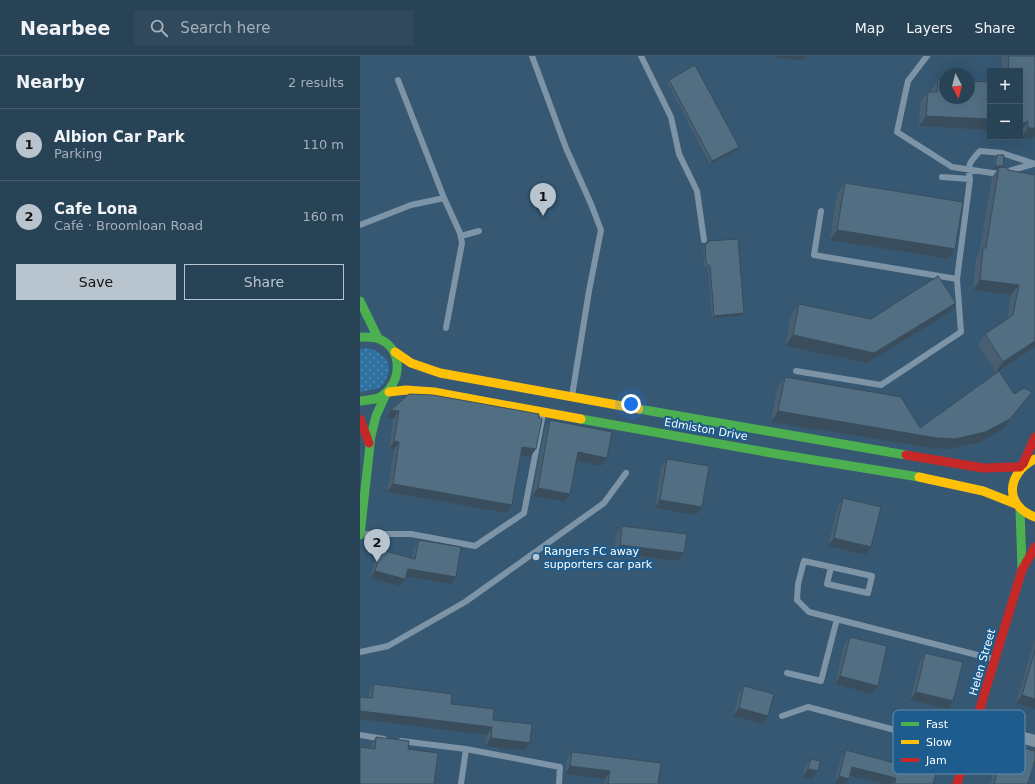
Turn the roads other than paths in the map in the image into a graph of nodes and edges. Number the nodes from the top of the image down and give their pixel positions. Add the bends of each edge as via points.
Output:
1 (532, 56) edge
2 (641, 56) edge
3 (927, 56) edge
4 (398, 80) dead end
5 (1034, 164) edge
6 (968, 168) junction
7 (942, 177) dead end
8 (970, 179) junction
9 (444, 198) junction
10 (821, 211) dead end
11 (360, 225) edge
12 (479, 231) dead end
13 (461, 236) junction
14 (704, 240) dead end
15 (957, 279) junction
16 (360, 301) edge
17 (446, 328) dead end
18 (360, 337) edge
19 (378, 338) junction
20 (395, 352) junction
21 (796, 371) dead end
22 (387, 394) junction
23 (572, 397) junction
24 (360, 401) edge
25 (544, 413) junction
26 (360, 419) edge
27 (1035, 437) edge
28 (369, 443) junction
29 (1035, 459) edge
30 (1021, 466) junction
31 (626, 473) dead end
32 (1018, 506) junction
33 (1035, 517) edge
34 (360, 534) edge
35 (1035, 546) edge
36 (831, 567) junction
37 (1022, 570) junction
38 (837, 619) junction
39 (360, 652) edge
40 (995, 659) junction
41 (787, 673) dead end
42 (980, 710) edge
43 (782, 716) dead end
44 (893, 729) edge
45 (360, 735) edge
46 (1025, 738) edge
47 (1035, 741) edge
48 (466, 750) junction
49 (960, 774) edge
50 (460, 784) edge
51 (559, 784) edge
52 (957, 784) edge

1 - 23 lane via 566,148 601,230
2 - 14 lane via 671,117 679,154 697,191
3 - 6 lane via 908,81 897,132 952,167
4 - 9 lane
5 - 6 lane via 999,174 978,172
5 - 6 lane via 1002,153 980,151
6 - 8 lane
7 - 8 lane
8 - 15 lane
9 - 11 lane via 411,205
9 - 13 lane
10 - 15 lane via 814,255
12 - 13 lane
13 - 17 lane via 462,243
15 - 21 lane via 961,332 881,385
16 - 19 main road
18 - 19 main road
19 - 20 main road, Edmiston Drive
20 - 22 main road via 399,373 396,383
20 - 23 main road, Edmiston Drive via 425,369
22 - 24 main road, Edmiston Drive via 371,401
22 - 25 main road, Edmiston Drive via 406,390 434,392
22 - 28 main road via 375,416
23 - 30 main road, Edmiston Drive via 983,468
25 - 32 main road, Edmiston Drive via 944,481 983,491
25 - 34 lane via 524,513 474,546 411,534
26 - 28 main road
27 - 30 main road
28 - 34 main road
29 - 30 main road
30 - 32 main road, Helen Street via 1014,476 1012,486 1012,496
31 - 39 lane via 604,503 465,602 388,646
32 - 33 main road, Edmiston Drive
32 - 37 main road, Helen Street via 1022,525
35 - 37 main road, Helen Street
36 - 36 lane via 872,576 868,593 827,584
36 - 38 lane via 804,561 797,600 809,612
37 - 40 main road, Helen Street
38 - 40 lane
38 - 41 lane via 821,681
40 - 42 main road, Helen Street
43 - 44 lane via 808,707
45 - 48 lane
46 - 47 street
48 - 50 lane
48 - 51 lane via 560,767
49 - 52 main road, Helen Street

